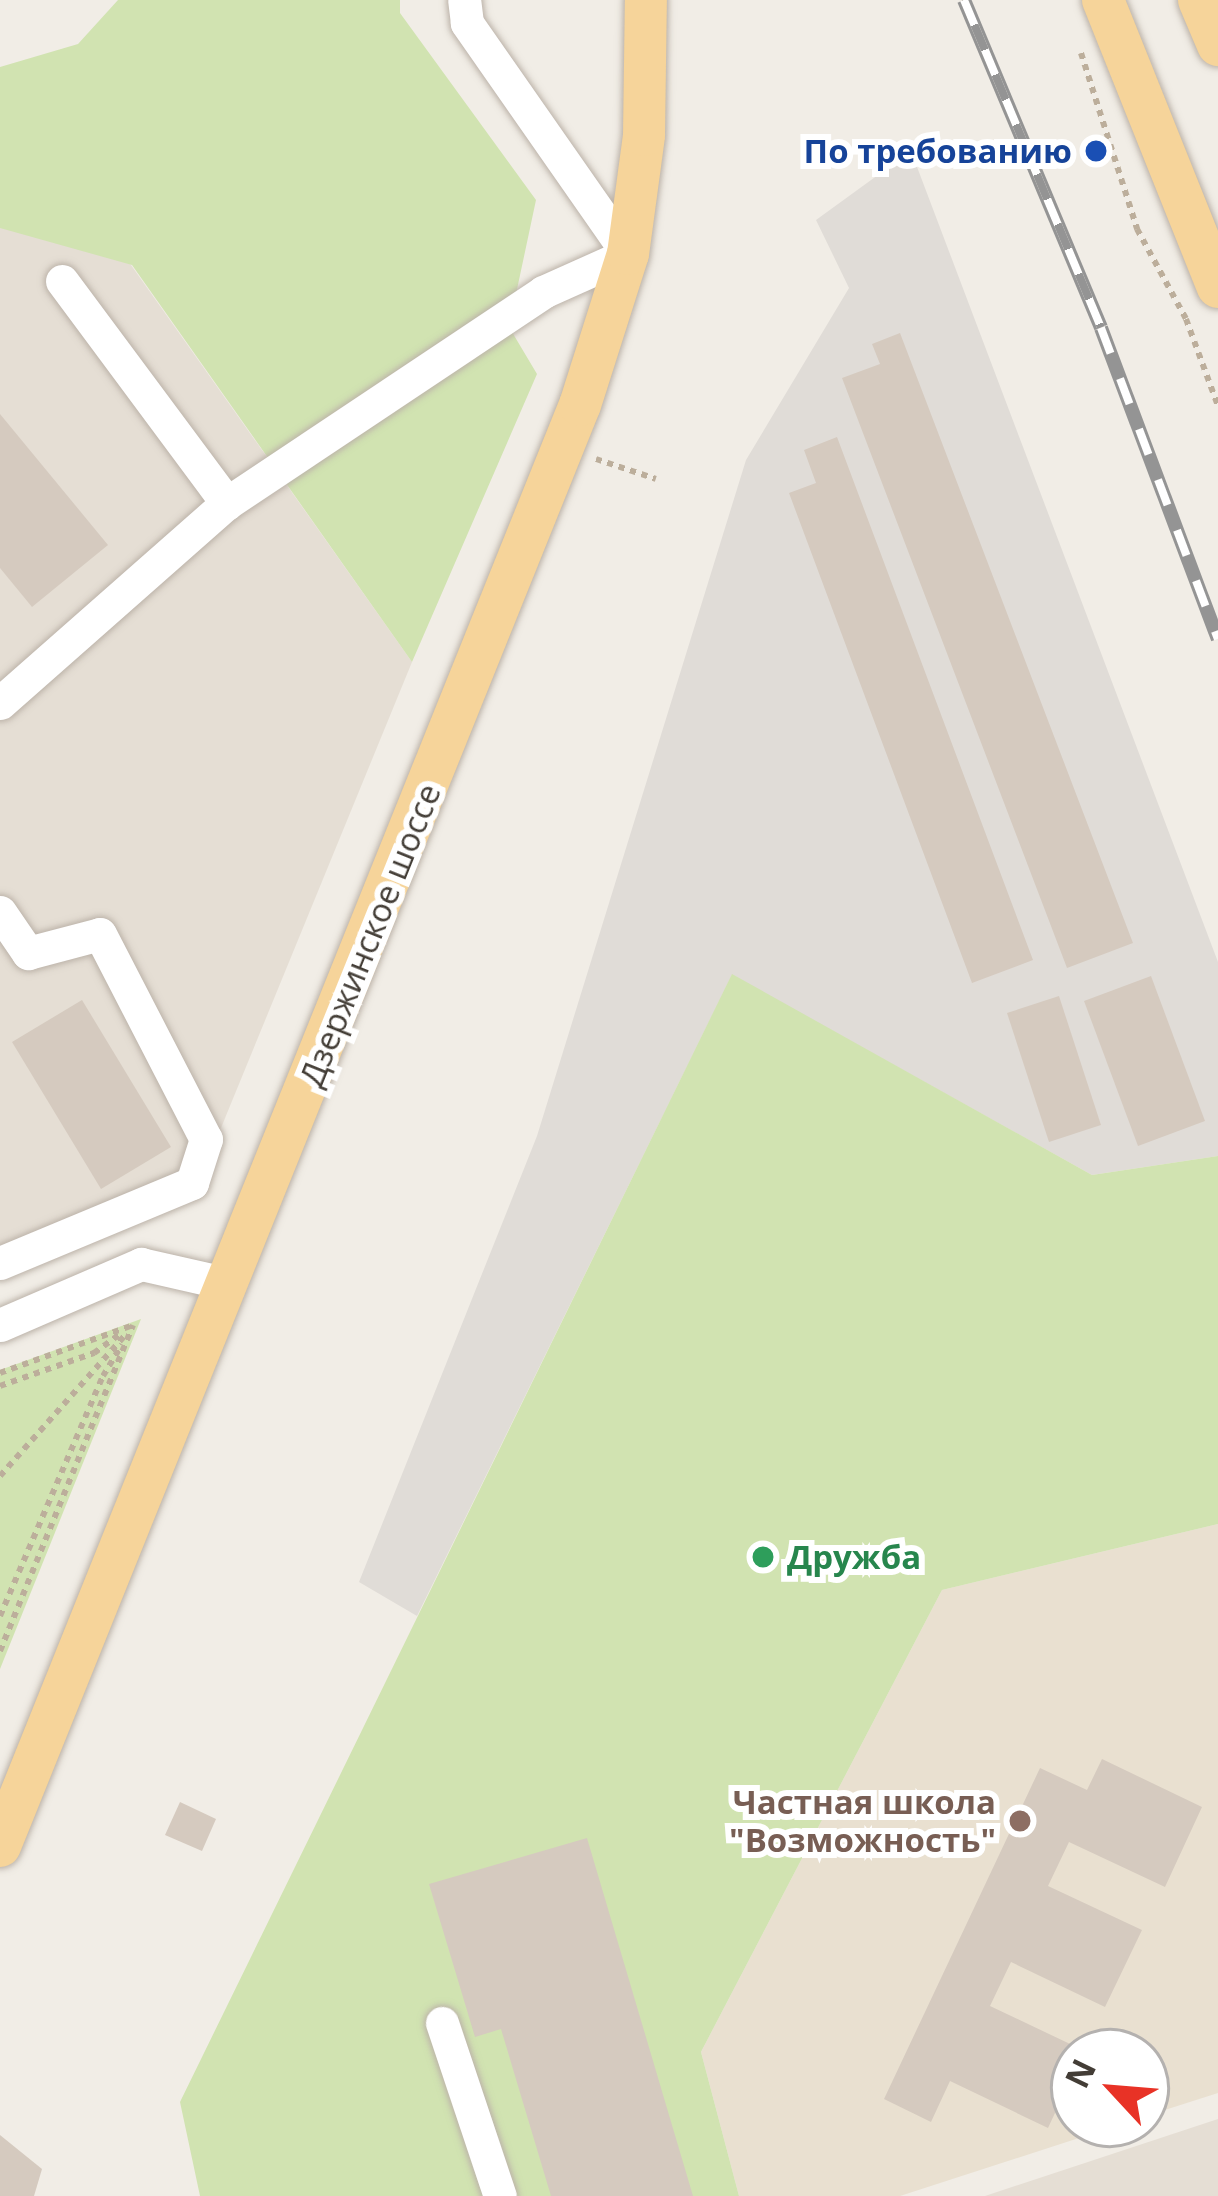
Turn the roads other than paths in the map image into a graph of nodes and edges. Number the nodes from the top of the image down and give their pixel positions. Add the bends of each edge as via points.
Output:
1 (464, 0) edge
2 (646, 0) edge
3 (1103, 0) edge
4 (1199, 0) edge
5 (1218, 45) edge
6 (628, 254) junction
7 (62, 281) dead end
8 (1218, 287) edge
9 (227, 503) junction
10 (0, 703) edge
11 (0, 912) edge
12 (0, 1263) edge
13 (229, 1284) junction
14 (0, 1325) edge
15 (2, 1846) edge
16 (442, 2023) dead end
17 (500, 2196) edge

1 - 6 street via 467,23
2 - 6 main road, Дзержинское шоссе via 644,134
3 - 8 main road
4 - 5 main road
6 - 9 street via 543,292
6 - 13 main road, Дзержинское шоссе via 572,426
7 - 9 street
9 - 10 street
11 - 12 street via 28,953 100,934 206,1139 192,1184
13 - 14 street via 141,1264
13 - 15 main road, Дзержинское шоссе
16 - 17 street

